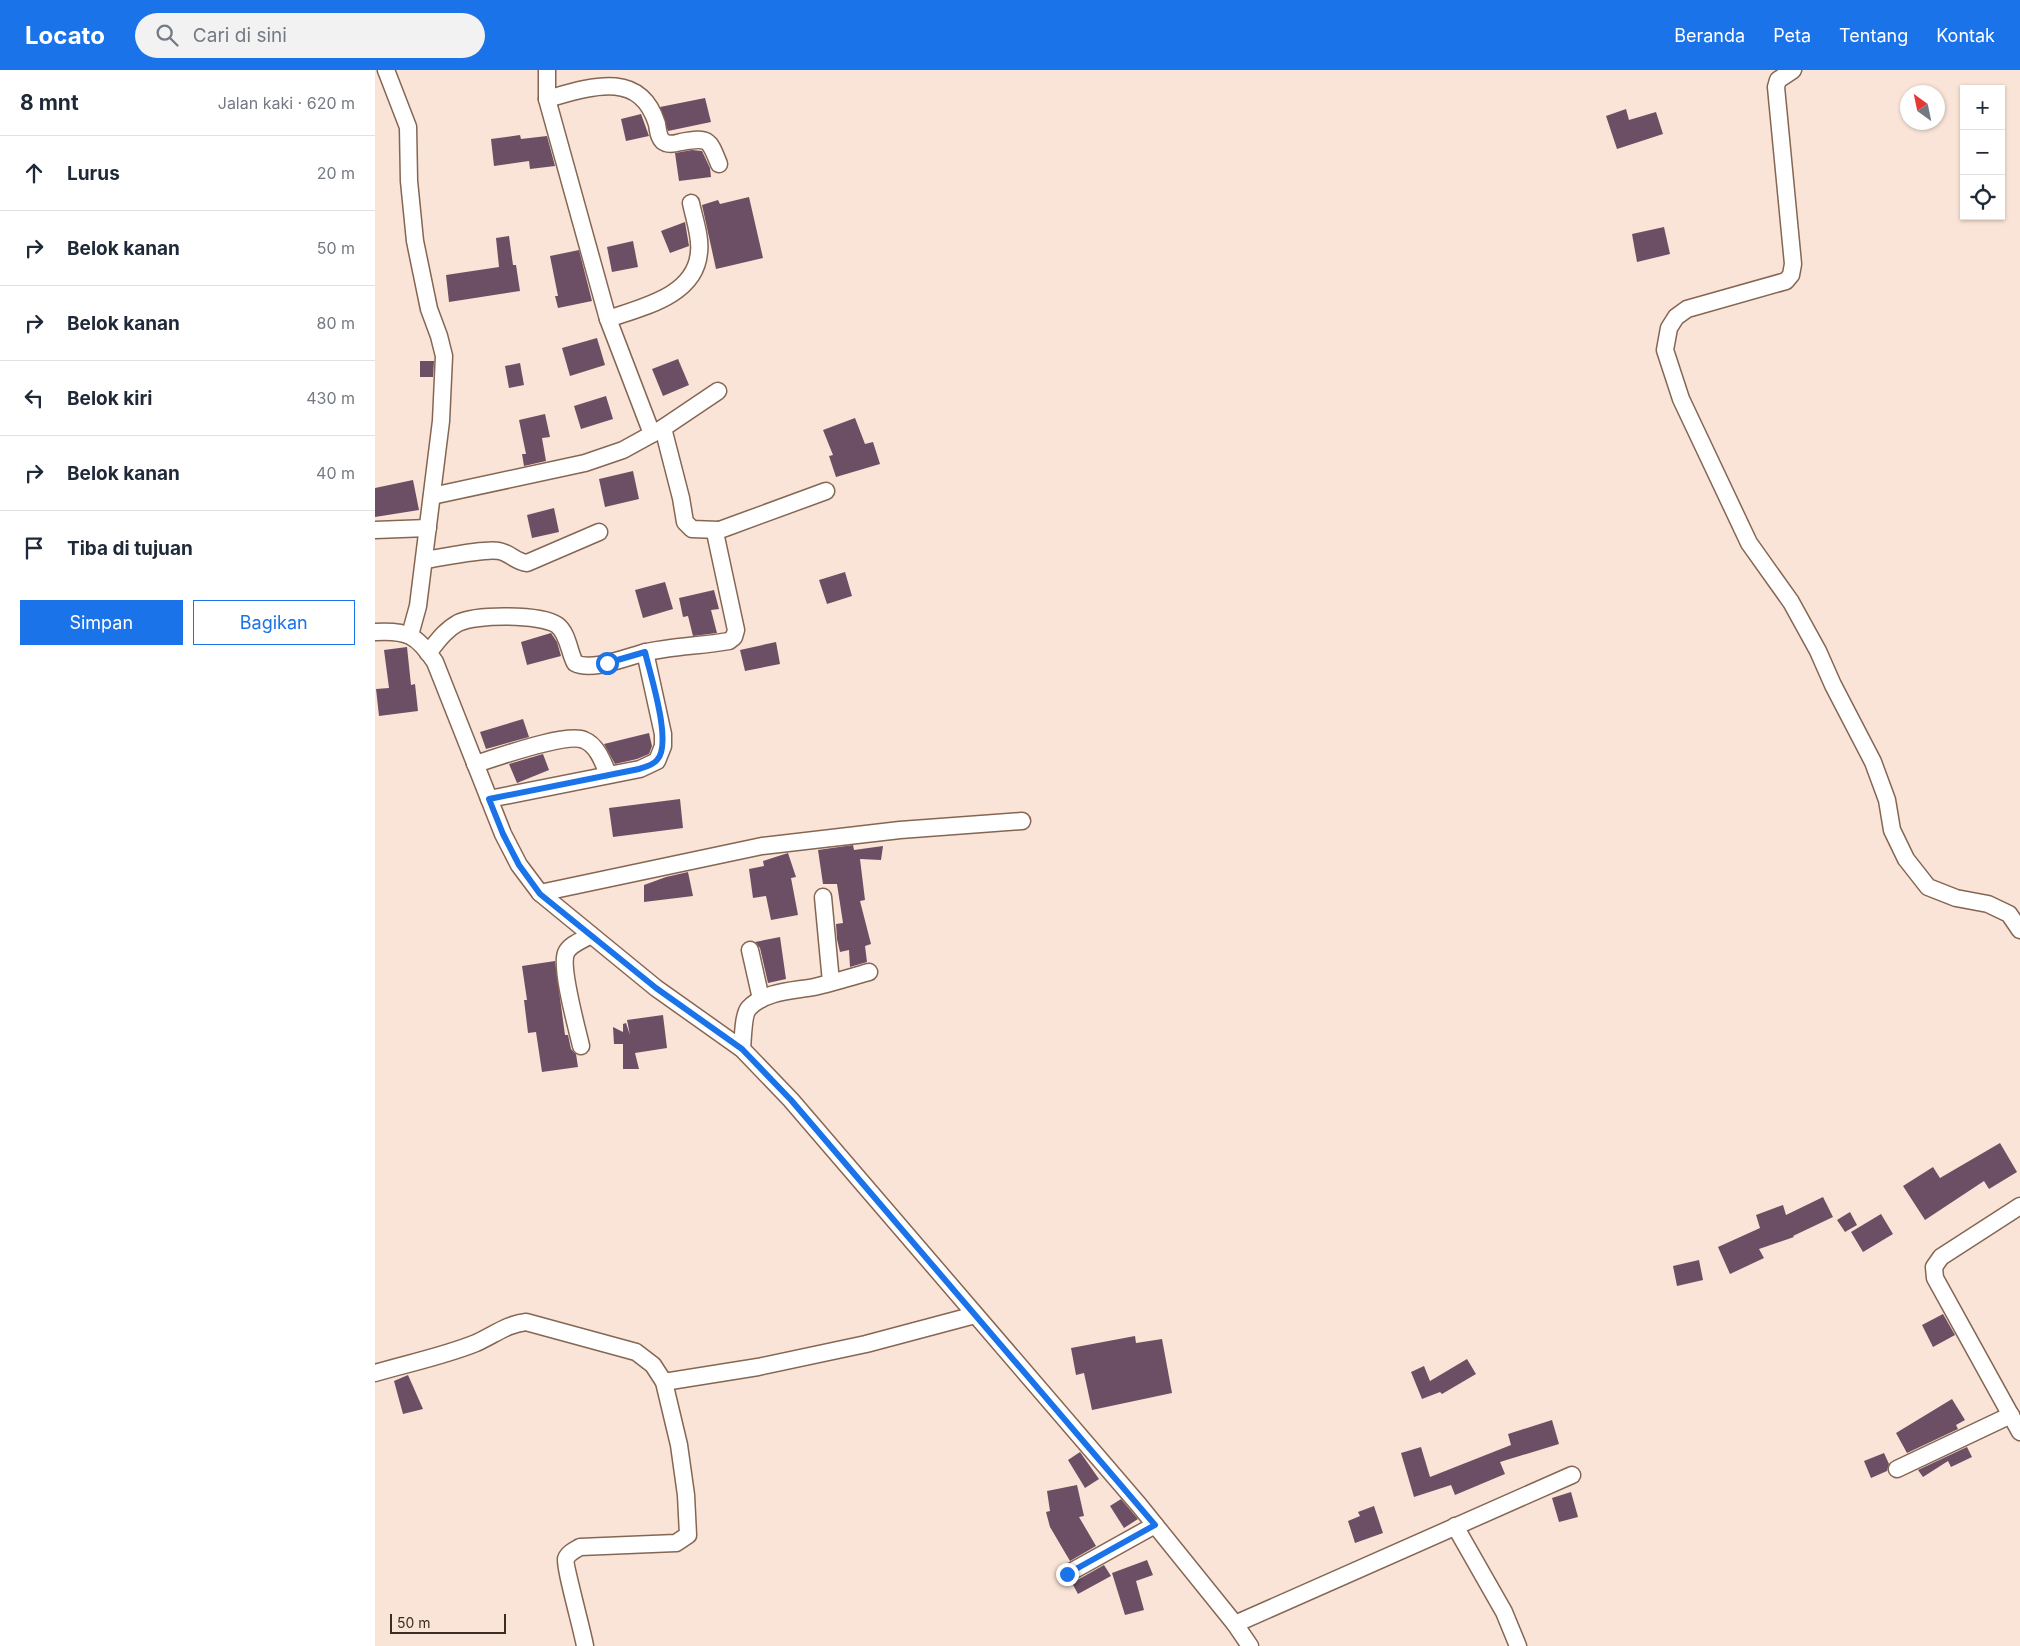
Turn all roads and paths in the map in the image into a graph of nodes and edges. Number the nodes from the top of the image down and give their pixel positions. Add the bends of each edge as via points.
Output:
1 (386, 70) edge
2 (547, 70) edge
3 (1793, 70) edge
4 (547, 98) junction
5 (719, 164) dead end
6 (691, 203) dead end
7 (608, 319) junction
8 (718, 391) dead end
9 (658, 431) junction
10 (826, 491) dead end
11 (432, 496) junction
12 (428, 528) junction
13 (375, 530) edge
14 (719, 530) junction
15 (599, 532) dead end
16 (425, 560) junction
17 (375, 632) edge
18 (410, 635) junction
19 (645, 652) junction
20 (429, 653) junction
21 (475, 764) junction
22 (608, 774) junction
23 (489, 799) junction
24 (1022, 821) dead end
25 (540, 894) junction
26 (823, 897) dead end
27 (2020, 930) edge
28 (591, 935) junction
29 (750, 950) dead end
30 (869, 972) dead end
31 (831, 982) junction
32 (761, 999) junction
33 (581, 1046) dead end
34 (742, 1049) junction
35 (2020, 1206) edge
36 (975, 1315) junction
37 (375, 1373) edge
38 (664, 1382) junction
39 (2011, 1415) junction
40 (2020, 1432) edge
41 (1897, 1469) dead end
42 (1572, 1474) dead end
43 (1155, 1525) junction
44 (1455, 1526) junction
45 (1067, 1574) dead end
46 (1235, 1624) junction
47 (585, 1646) edge
48 (1251, 1646) edge
49 (1518, 1646) edge

1 - 11 street via 408,127 415,241 429,309 444,356
2 - 4 street
3 - 27 street via 1778,80 1776,87 1793,264 1791,275 1786,281 1687,309 1669,328 1665,350 1667,359 1681,399 1749,543 1791,602 1873,762 1887,800 1893,830 1906,859 1927,887 1956,898 1988,904 2009,914
4 - 5 street via 602,84 625,83 638,89 647,100 661,140 671,144 699,138 706,140
4 - 7 street
6 - 7 street via 700,250 694,272 669,295
7 - 9 street
8 - 9 street
9 - 11 street via 623,450 585,463
9 - 14 street via 681,498 685,522 692,529
10 - 14 street
11 - 12 street
12 - 13 street
12 - 16 street
14 - 19 street via 716,537 735,637 725,642
15 - 16 street via 527,563 497,550
16 - 18 street
17 - 18 street
18 - 20 street
19 - 20 street via 607,663 579,666 557,625 514,617 483,616 459,623 444,634
19 - 22 street via 663,734 660,755 657,761 639,769
20 - 21 street
21 - 22 street via 557,740 575,738 589,743 599,754
21 - 23 street
22 - 23 street
23 - 25 street via 515,857
24 - 25 street via 900,830 762,846
25 - 28 street
26 - 31 street
28 - 33 street via 573,944 565,958
28 - 34 street via 656,988
29 - 32 street
30 - 31 street
31 - 32 street
32 - 34 street via 745,1014
34 - 36 street via 791,1100
35 - 39 street via 1941,1257 1934,1267 1935,1278
36 - 38 street via 866,1344 758,1367
36 - 43 street
37 - 38 street via 451,1352 509,1325 526,1322 636,1352 653,1365
38 - 47 street via 680,1453 688,1535 676,1543 580,1547 568,1555 565,1565
39 - 40 street
39 - 41 street
42 - 44 street
43 - 45 street
43 - 46 street
44 - 46 street
44 - 49 street via 1504,1612
46 - 48 street

